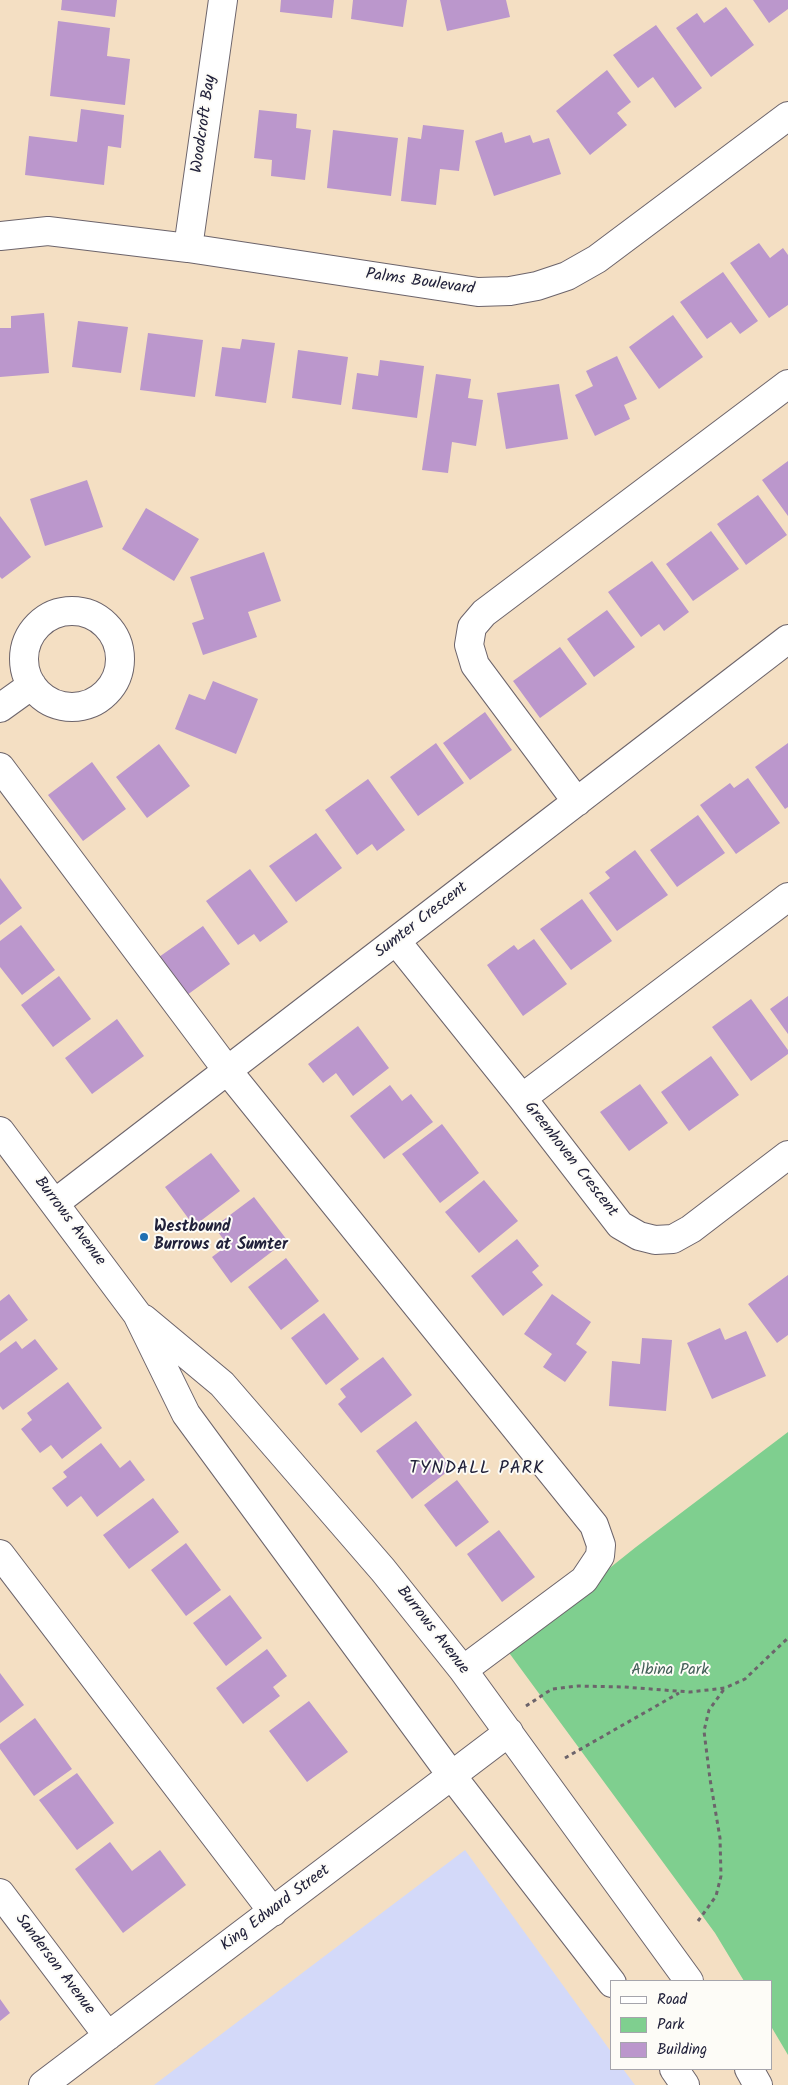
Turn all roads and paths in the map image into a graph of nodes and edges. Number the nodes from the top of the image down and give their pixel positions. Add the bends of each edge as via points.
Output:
1 (223, 0) edge
2 (788, 116) edge
3 (0, 236) edge
4 (188, 248) junction
5 (788, 384) edge
6 (788, 640) edge
7 (32, 685) dead end
8 (0, 708) edge
9 (0, 767) edge
10 (577, 802) junction
11 (788, 897) edge
12 (396, 941) junction
13 (227, 1070) junction
14 (522, 1098) junction
15 (0, 1131) edge
16 (788, 1155) edge
17 (55, 1203) junction
18 (137, 1314) junction
19 (0, 1554) edge
20 (788, 1638) edge
21 (463, 1670) junction
22 (725, 1688) junction
23 (680, 1692) junction
24 (509, 1732) junction
25 (452, 1776) junction
26 (542, 1777) junction
27 (0, 1894) edge
28 (273, 1912) junction
29 (698, 1921) dead end
30 (610, 1980) edge
31 (688, 1980) edge
32 (108, 2036) junction
33 (675, 2070) edge
34 (750, 2070) edge
35 (43, 2085) edge
36 (685, 2085) edge
37 (758, 2085) edge

1 - 4 street, Woodcroft Bay
2 - 4 street, Palms Boulevard via 597,259 567,276 537,286 478,292
3 - 4 street, Palms Boulevard via 48,231
5 - 10 street via 484,613 472,627 469,645 475,665
6 - 10 street, Sumter Crescent
7 - 8 street
9 - 13 street
10 - 12 street, Sumter Crescent
11 - 14 street
12 - 13 street, Sumter Crescent
12 - 14 street, Greenhoven Crescent
13 - 17 street, Sumter Crescent
13 - 21 street via 594,1525 602,1545 600,1556 584,1580
14 - 16 street, Greenhoven Crescent via 620,1225 639,1236 655,1240 673,1239 691,1229
15 - 17 street, Burrows Avenue
17 - 18 street, Burrows Avenue
18 - 21 street, Burrows Avenue via 222,1384 383,1570
18 - 25 street, Burrows Avenue via 186,1414
19 - 28 street
20 - 22 path via 745,1679
21 - 24 street, Burrows Avenue
22 - 23 path
22 - 29 path via 709,1710 704,1730 720,1838 721,1876 716,1896
23 - 24 path via 608,1686 552,1689 526,1706
23 - 26 path via 570,1755
24 - 25 street, King Edward Street
24 - 26 street, Burrows Avenue
25 - 28 street, King Edward Street
25 - 30 street, Burrows Avenue
26 - 31 street, Burrows Avenue
27 - 32 street, Sanderson Avenue
28 - 32 street, King Edward Street
32 - 35 street, King Edward Street
33 - 36 street
34 - 37 street

